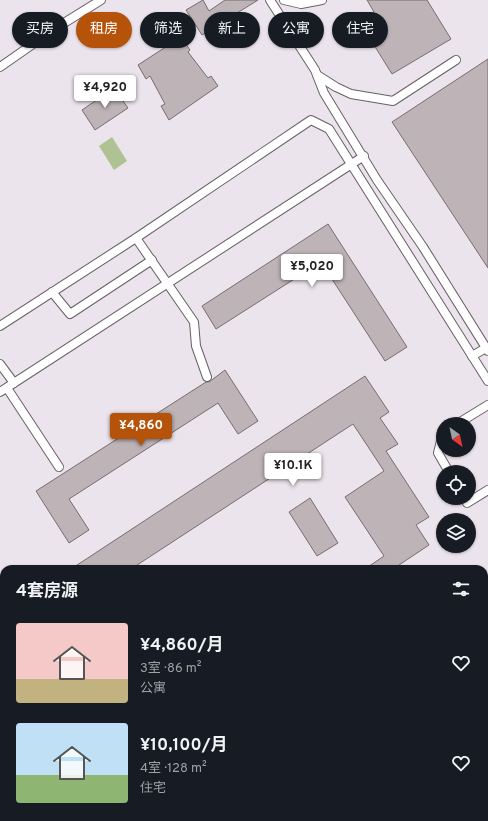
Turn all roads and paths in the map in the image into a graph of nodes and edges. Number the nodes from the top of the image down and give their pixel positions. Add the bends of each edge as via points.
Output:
1 (101, 0) edge
2 (270, 0) edge
3 (284, 0) edge
4 (322, 0) edge
5 (456, 60) dead end
6 (0, 67) edge
7 (317, 75) junction
8 (364, 156) junction
9 (350, 164) junction
10 (136, 238) junction
11 (152, 260) junction
12 (167, 283) junction
13 (52, 292) junction
14 (0, 326) edge
15 (487, 350) edge
16 (472, 356) junction
17 (0, 364) edge
18 (207, 378) dead end
19 (488, 381) edge
20 (7, 388) edge
21 (488, 405) edge
22 (468, 417) edge
23 (59, 467) dead end
24 (488, 490) edge
25 (476, 497) edge

1 - 6 lane
2 - 7 lane
3 - 4 lane via 302,4
5 - 7 lane via 393,101 351,94 336,88
7 - 8 lane via 324,93
8 - 9 lane
8 - 15 lane
9 - 10 lane via 329,129 311,120
9 - 12 lane
9 - 16 lane
10 - 11 lane
10 - 13 lane
11 - 12 lane
11 - 13 lane via 70,314
12 - 18 lane via 194,322 196,346
12 - 20 lane
13 - 14 lane
15 - 16 lane
16 - 19 lane
17 - 20 lane
20 - 23 lane
21 - 22 lane
24 - 25 lane

